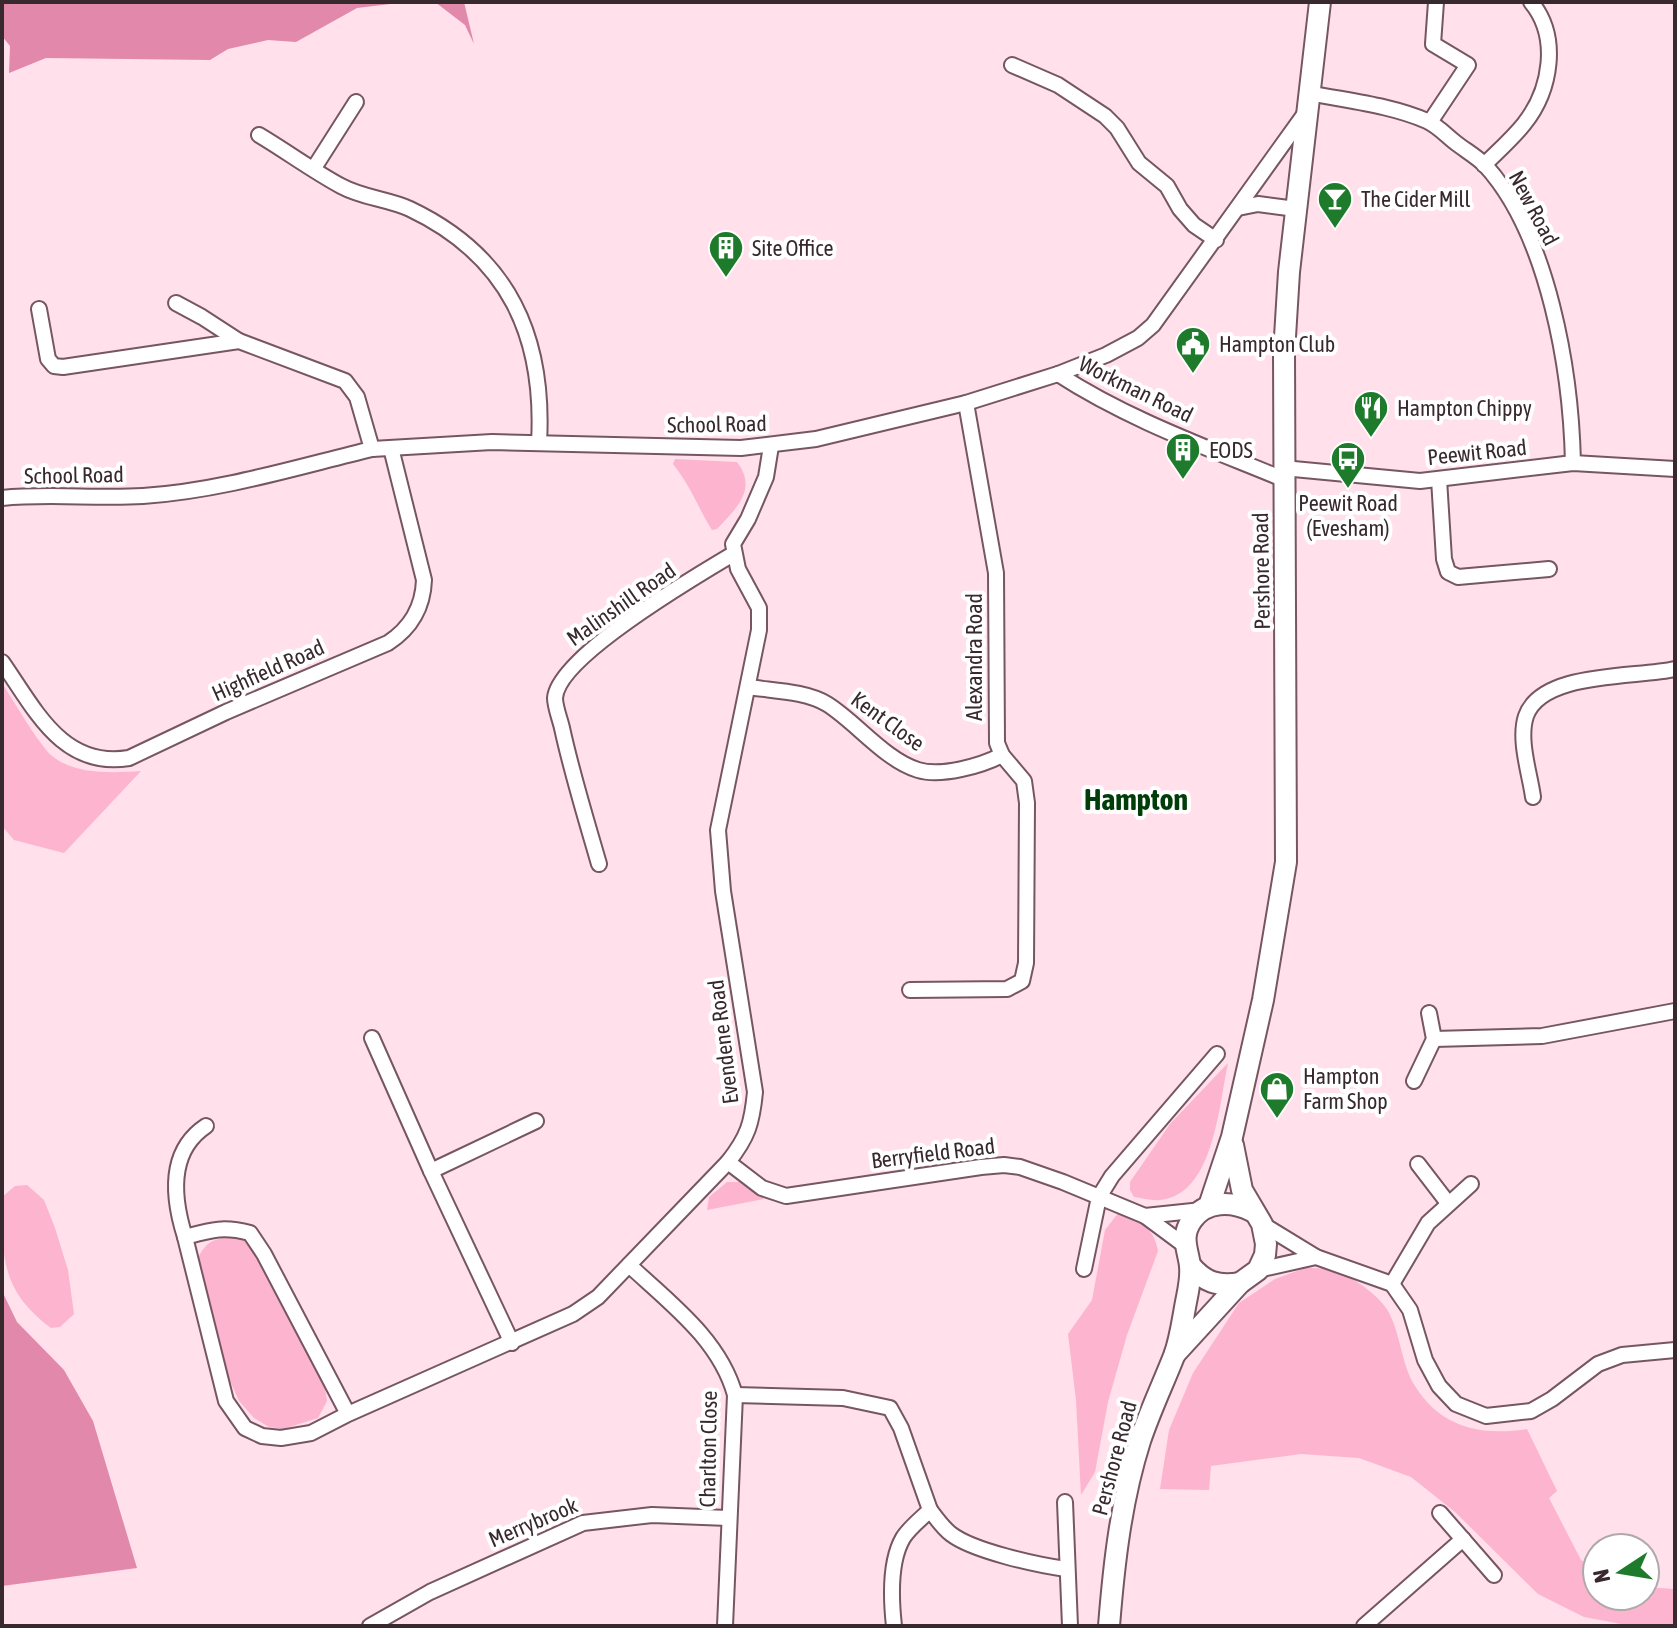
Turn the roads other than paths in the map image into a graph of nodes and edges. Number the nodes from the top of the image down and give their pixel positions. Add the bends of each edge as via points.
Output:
1 (1320, 2) edge
2 (1436, 2) edge
3 (1531, 2) edge
4 (1012, 65) dead end
5 (356, 102) dead end
6 (1308, 102) junction
7 (1430, 122) junction
8 (259, 135) dead end
9 (1484, 165) junction
10 (314, 168) junction
11 (1238, 208) junction
12 (1296, 209) junction
13 (1216, 240) junction
14 (176, 303) dead end
15 (39, 309) dead end
16 (239, 341) junction
17 (1058, 374) junction
18 (966, 403) junction
19 (539, 443) junction
20 (771, 446) junction
21 (391, 448) junction
22 (372, 449) junction
23 (1573, 463) junction
24 (1675, 469) edge
25 (1283, 473) junction
26 (1439, 479) junction
27 (2, 498) edge
28 (733, 554) junction
29 (1549, 569) dead end
30 (2, 662) edge
31 (1675, 669) edge
32 (748, 687) junction
33 (1002, 755) junction
34 (1533, 797) dead end
35 (599, 864) dead end
36 (910, 990) dead end
37 (1675, 1011) edge
38 (1429, 1013) dead end
39 (372, 1038) dead end
40 (1434, 1039) junction
41 (1217, 1054) dead end
42 (1414, 1081) dead end
43 (536, 1121) dead end
44 (206, 1126) dead end
45 (1232, 1137) junction
46 (728, 1162) junction
47 (1418, 1164) dead end
48 (431, 1171) junction
49 (1471, 1184) dead end
50 (1099, 1197) junction
51 (1448, 1203) junction
52 (1206, 1208) junction
53 (1145, 1216) junction
54 (1257, 1217) junction
55 (185, 1237) junction
56 (1187, 1255) junction
57 (1316, 1257) junction
58 (629, 1265) junction
59 (1084, 1269) dead end
60 (1258, 1270) junction
61 (1240, 1283) junction
62 (1392, 1284) junction
63 (512, 1343) junction
64 (1675, 1350) edge
65 (1175, 1354) junction
66 (735, 1395) junction
67 (348, 1414) junction
68 (1065, 1502) dead end
69 (930, 1510) junction
70 (1440, 1513) dead end
71 (728, 1518) junction
72 (1463, 1539) junction
73 (1066, 1569) junction
74 (1494, 1575) dead end
75 (370, 1626) edge
76 (725, 1626) edge
77 (894, 1626) edge
78 (1070, 1626) edge
79 (1109, 1626) edge
80 (1364, 1626) edge

1 - 6 main road, Pershore Road
2 - 7 street via 1433,44 1468,65
3 - 9 street via 1548,38 1543,88 1526,122
4 - 13 street via 1058,85 1105,116 1194,225
5 - 10 street
6 - 7 street, New Road via 1396,110
6 - 11 street, School Road
6 - 12 main road, Pershore Road
7 - 9 street, New Road
8 - 10 street
9 - 23 street, New Road via 1524,228 1550,299 1564,363
10 - 19 street via 360,195 412,210 472,249 500,278 533,356 540,395
11 - 12 street via 1258,204
11 - 13 street, School Road
12 - 25 main road, Pershore Road via 1284,353
13 - 17 street, School Road via 1145,332
14 - 16 street
15 - 16 street via 48,359 54,366
16 - 22 street via 345,381 357,397
17 - 18 street, School Road
17 - 25 street, Workman Road via 1193,442
18 - 20 street, School Road
18 - 33 street, Alexandra Road via 996,573 996,729
19 - 20 street, School Road
19 - 21 street, School Road
20 - 28 street via 766,477
21 - 22 street, School Road
21 - 30 street, Highfield Road via 424,592 412,622 388,643 112,761 72,750
22 - 27 street, School Road via 223,484 145,496
23 - 24 street, Peewit Road
23 - 26 street, Peewit Road
25 - 26 street, Peewit Road
25 - 45 main road, Pershore Road via 1286,862 1263,1000
26 - 29 street via 1448,572 1458,577
28 - 32 street, Evendene Road via 759,608
28 - 35 street, Malinshill Road via 603,639 561,680 555,699
31 - 34 street via 1564,684 1539,697 1526,716
32 - 33 street, Kent Close via 826,703 918,770 952,770
32 - 46 street, Evendene Road via 718,830 755,1092 744,1141
33 - 36 street, Alexandra Road via 1024,781 1027,803 1022,981 1007,989
37 - 40 street via 1542,1036
38 - 40 street
39 - 48 street
40 - 42 street
41 - 50 street
43 - 48 street
44 - 55 street, Evendene Road via 187,1145 177,1174 174,1192
45 - 52 main road, Pershore Road
45 - 54 main road, Pershore Road via 1239,1182
46 - 50 street, Berryfield Road via 762,1188 786,1196 1004,1165
46 - 58 street, Evendene Road
47 - 51 street
48 - 63 street
49 - 51 street
50 - 53 street, Berryfield Road
50 - 59 street
51 - 62 street via 1428,1223
52 - 53 street, Berryfield Road
52 - 54 main road via 1230,1203
52 - 56 main road, Pershore Road via 1186,1232
53 - 56 street, Berryfield Road
54 - 57 street
54 - 60 main road, Pershore Road via 1266,1244
55 - 67 street via 229,1228 250,1233
55 - 67 street, Evendene Road via 226,1401 245,1428 281,1438 311,1433
56 - 61 main road via 1199,1276 1212,1283
56 - 65 main road, Pershore Road via 1189,1290
57 - 60 street
57 - 62 street
58 - 63 street, Evendene Road via 573,1314
58 - 66 street, Charlton Close via 716,1351
60 - 61 main road, Pershore Road
61 - 65 main road, Pershore Road
62 - 64 street via 1410,1310 1439,1386 1456,1404 1486,1416 1531,1411 1598,1364 1622,1355
63 - 67 street, Evendene Road
65 - 79 main road, Pershore Road via 1140,1441 1122,1509
66 - 69 street via 843,1398 890,1408
66 - 71 street, Charlton Close
68 - 73 street
69 - 73 street via 966,1542
69 - 77 street via 897,1551
70 - 72 street
71 - 75 street, Merrybrook via 652,1515 583,1523 430,1592
71 - 76 street, Charlton Close
72 - 74 street
72 - 80 street
73 - 78 street

